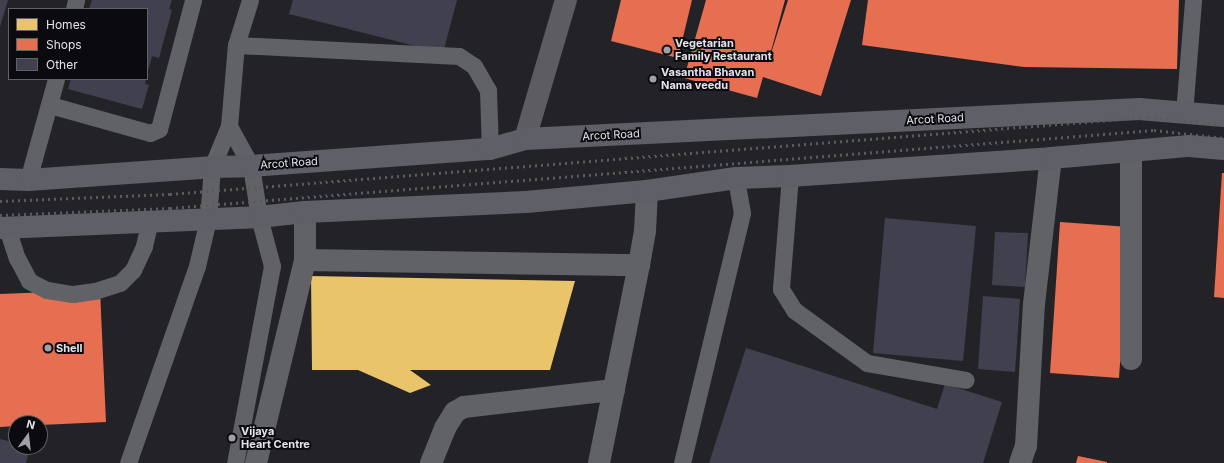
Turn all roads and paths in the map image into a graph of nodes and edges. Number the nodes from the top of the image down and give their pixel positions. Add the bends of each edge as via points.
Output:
1 (193, 0) edge
2 (250, 0) edge
3 (566, 0) edge
4 (1193, 0) edge
5 (236, 45) junction
6 (56, 80) edge
7 (50, 105) junction
8 (1184, 113) junction
9 (1224, 116) edge
10 (229, 126) junction
11 (525, 139) junction
12 (490, 149) junction
13 (1224, 149) edge
14 (1131, 151) junction
15 (1051, 158) junction
16 (251, 166) junction
17 (212, 167) junction
18 (790, 176) junction
19 (736, 178) junction
20 (0, 179) edge
21 (28, 180) junction
22 (647, 191) junction
23 (305, 212) junction
24 (259, 217) junction
25 (208, 219) junction
26 (150, 221) junction
27 (4, 228) edge
28 (305, 260) junction
29 (639, 266) junction
30 (1131, 359) dead end
31 (966, 380) dead end
32 (614, 390) junction
33 (128, 463) edge
34 (235, 463) edge
35 (256, 463) edge
36 (431, 463) edge
37 (599, 463) edge
38 (682, 463) edge
39 (1020, 463) edge

1 - 7 lane via 159,129 150,133
2 - 5 lane
3 - 11 street
4 - 8 lane
5 - 10 lane
5 - 12 lane via 459,56 474,66 488,90
6 - 7 lane
7 - 21 lane
8 - 9 main road, Arcot Road
8 - 11 main road, Arcot Road via 1139,109
10 - 16 lane
10 - 17 lane
11 - 12 main road, Arcot Road
12 - 16 main road, Arcot Road
13 - 14 main road via 1189,146
14 - 15 main road
14 - 30 street
15 - 18 main road
15 - 39 street via 1034,304 1026,446
16 - 17 main road, Arcot Road
16 - 24 lane
17 - 21 main road, Arcot Road
17 - 25 lane
18 - 19 main road
18 - 31 lane via 781,289 794,310 867,363
19 - 22 main road
19 - 38 lane via 742,213
20 - 21 main road, Arcot Road
22 - 23 main road via 526,202
22 - 29 street via 645,231
23 - 24 main road
23 - 28 street
24 - 25 main road
24 - 34 lane via 272,266
25 - 26 main road
25 - 33 lane via 197,266
26 - 27 main road
26 - 27 lane via 144,246 133,270 120,283 95,291 73,294 47,290 29,281
28 - 29 street
28 - 35 street
29 - 32 street
32 - 36 street via 464,407 455,412 448,423
32 - 37 street

